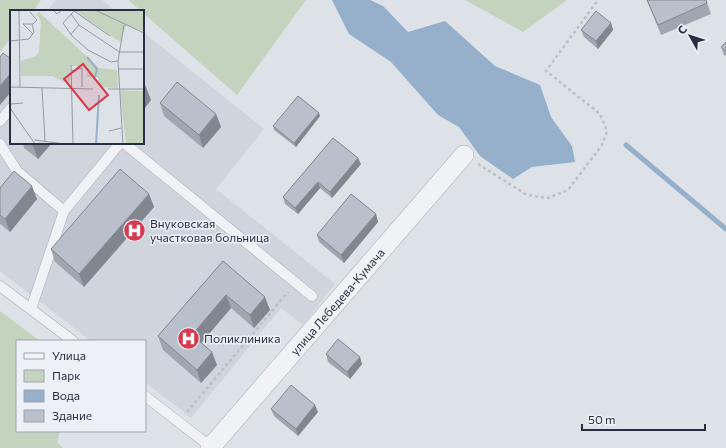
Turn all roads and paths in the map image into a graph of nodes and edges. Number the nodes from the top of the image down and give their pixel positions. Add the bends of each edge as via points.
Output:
1 (598, 0) edge
2 (10, 109) edge
3 (0, 121) edge
4 (0, 144) edge
5 (119, 144) edge
6 (125, 144) edge
7 (464, 155) joint
8 (64, 212) junction
9 (296, 283) junction
10 (0, 286) edge
11 (312, 296) dead end
12 (31, 309) junction
13 (72, 340) edge
14 (146, 397) edge
15 (179, 422) junction
16 (211, 448) edge

1 - 7 path via 546,71 600,114 608,131 602,145 568,190 548,198 527,195
2 - 3 lane
4 - 8 lane via 17,172
5 - 8 lane
6 - 9 lane
7 - 16 street, улица Лебедева-Кумача
8 - 12 lane
9 - 11 lane
9 - 15 path
10 - 12 lane
12 - 13 lane
14 - 15 lane
15 - 16 lane

